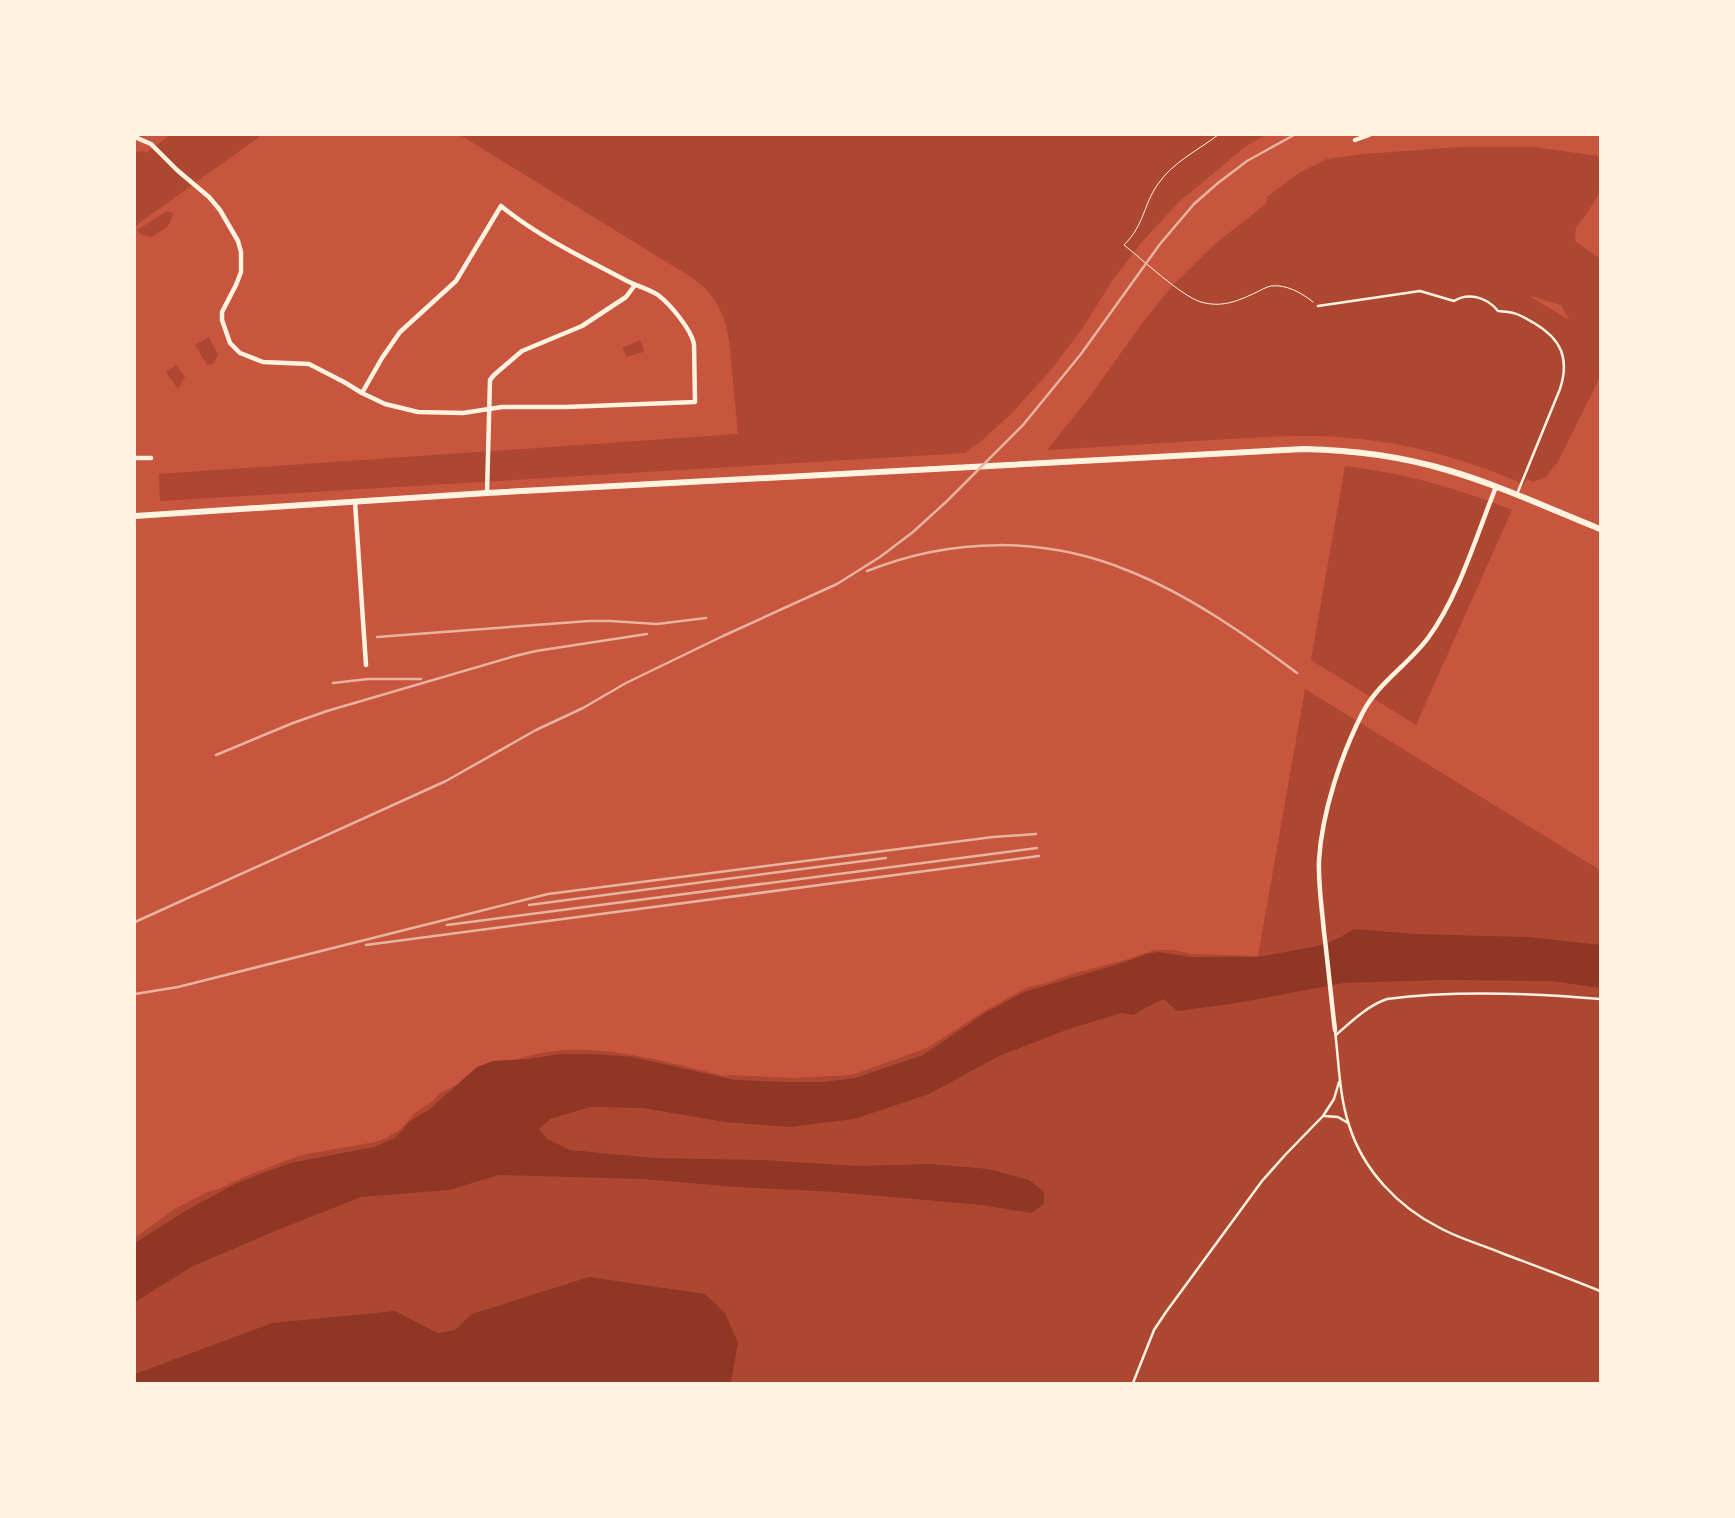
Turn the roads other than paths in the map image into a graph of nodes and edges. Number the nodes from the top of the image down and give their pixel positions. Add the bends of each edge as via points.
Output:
1 (1369, 135) edge
2 (136, 136) edge
3 (1355, 140) dead end
4 (635, 285) junction
5 (1318, 306) road end
6 (362, 393) junction
7 (489, 408) junction
8 (135, 458) edge
9 (151, 458) dead end
10 (1496, 487) junction
11 (487, 493) junction
12 (1516, 495) junction
13 (355, 502) junction
14 (135, 516) edge
15 (1600, 529) edge
16 (366, 665) dead end
17 (1600, 999) edge
18 (1335, 1030) joint
19 (1336, 1036) junction
20 (1340, 1080) junction
21 (1322, 1116) junction
22 (1348, 1123) junction
23 (1600, 1291) edge
24 (1133, 1383) edge

1 - 3 street
2 - 6 street via 151,144 209,197 238,241 241,272 222,312 226,334 234,349 263,362 309,364
4 - 6 street via 540,234 501,206 456,281 400,332
4 - 7 street via 626,297 582,326 527,348 494,375 489,385
4 - 7 street via 660,296 692,336 696,402
5 - 12 lane via 1420,291 1454,301 1474,296 1498,311 1514,312 1550,334 1561,349 1565,371
6 - 7 street via 385,404 418,412 463,413
7 - 11 street
8 - 9 street
10 - 11 main road via 1405,459 1327,449 1281,449
10 - 12 main road
10 - 18 street via 1445,612 1428,639 1373,696 1363,712 1332,788 1324,818 1319,861
11 - 13 main road
12 - 15 main road
13 - 14 main road
13 - 16 street
17 - 19 lane via 1476,994 1387,999 1362,1012
18 - 19 lane
19 - 20 lane
20 - 21 lane via 1334,1099
20 - 22 lane
21 - 22 lane via 1338,1117
21 - 24 lane via 1262,1181 1166,1312 1154,1330
22 - 23 lane via 1361,1153 1380,1181 1413,1212 1440,1228

